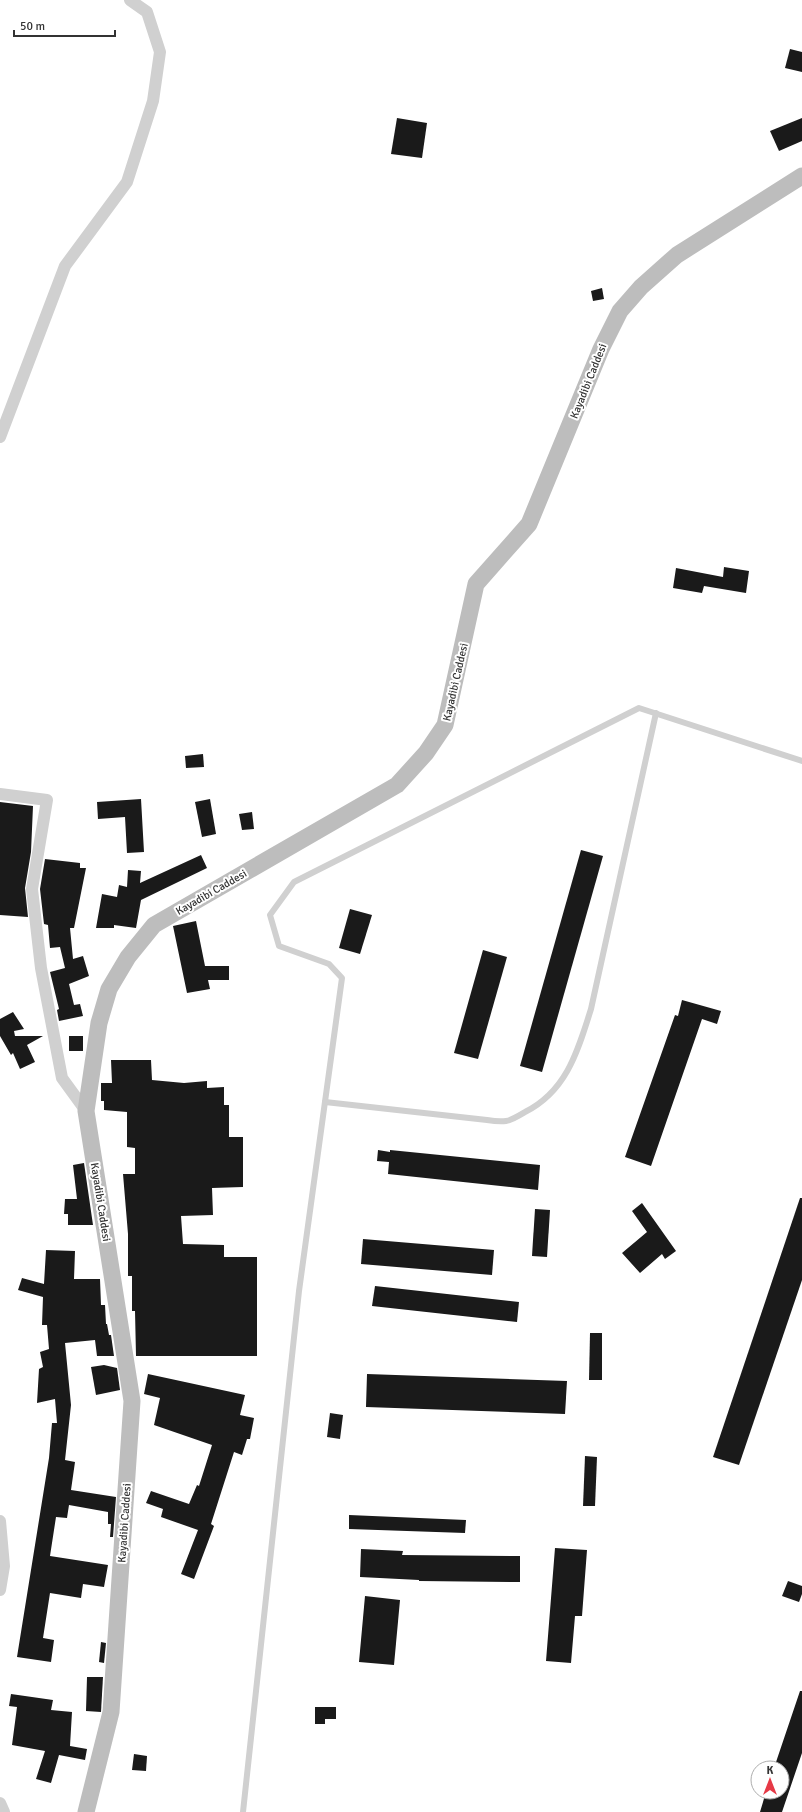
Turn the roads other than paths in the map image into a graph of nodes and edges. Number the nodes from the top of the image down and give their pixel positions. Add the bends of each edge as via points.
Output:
1 (130, 0) edge
2 (802, 176) edge
3 (0, 437) edge
4 (656, 714) junction
5 (802, 761) edge
6 (0, 794) edge
7 (325, 1102) junction
8 (86, 1111) junction
9 (0, 1521) edge
10 (0, 1590) edge
11 (0, 1803) edge
12 (4, 1812) edge
13 (86, 1812) edge
14 (243, 1812) edge

1 - 3 street via 148,12 160,52 153,101 127,182 65,266
2 - 8 street, Kayadibi Caddesi via 677,255 641,287 620,312 601,348 530,524 476,584 445,725 426,753 397,785 154,925 128,957 109,989 99,1023
4 - 5 lane
4 - 7 lane via 591,1009 577,1052 565,1078 548,1097 507,1121
4 - 7 lane via 639,708 294,882 270,915 279,946 329,964 342,978
6 - 8 street via 47,800 32,889 41,968 62,1078
7 - 14 lane via 298,1291
8 - 13 street, Kayadibi Caddesi via 132,1401 111,1712
9 - 10 street via 4,1566
11 - 12 street

